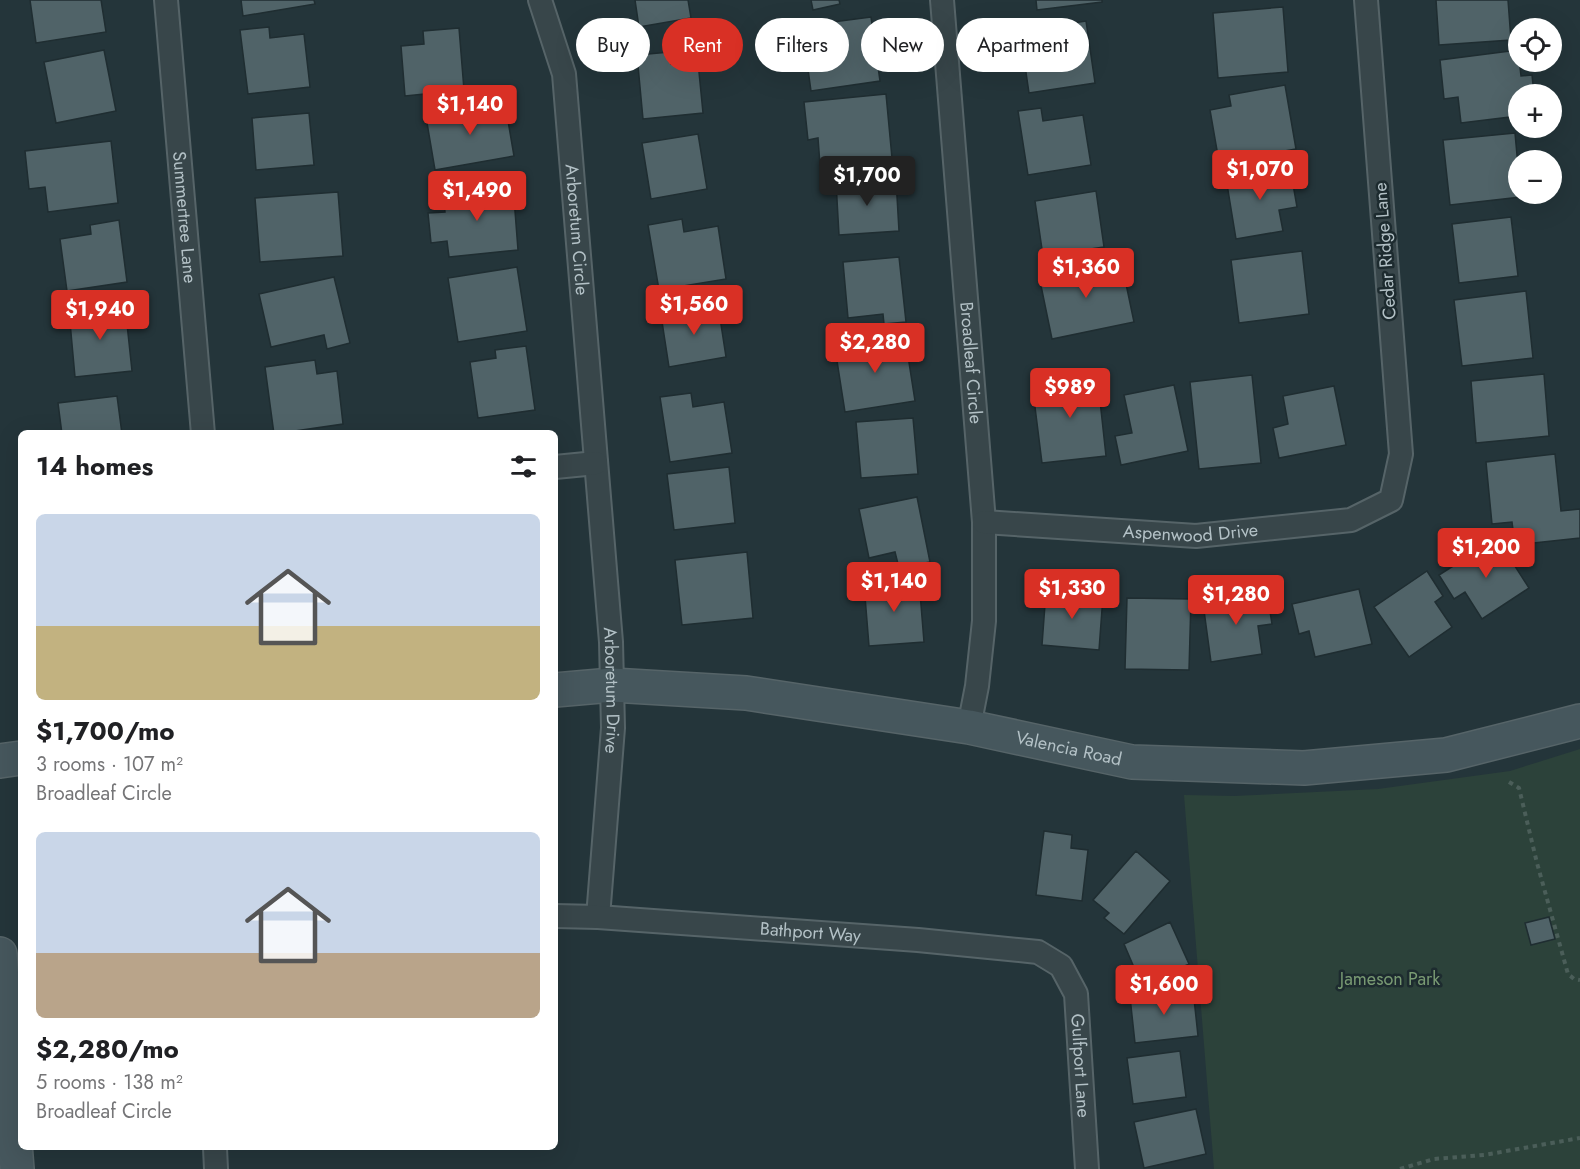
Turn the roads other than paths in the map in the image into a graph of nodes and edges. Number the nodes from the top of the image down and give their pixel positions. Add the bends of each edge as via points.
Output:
1 (166, 0) edge
2 (540, 0) edge
3 (942, 0) edge
4 (1366, 0) edge
5 (202, 430) edge
6 (596, 463) junction
7 (558, 467) edge
8 (1391, 500) joint
9 (984, 522) junction
10 (612, 685) junction
11 (558, 690) edge
12 (1580, 721) edge
13 (969, 727) junction
14 (18, 758) edge
15 (0, 761) edge
16 (558, 916) edge
17 (598, 917) junction
18 (0, 954) edge
19 (1061, 966) joint
20 (215, 1150) edge
21 (17, 1169) edge
22 (216, 1169) edge
23 (1087, 1169) edge

1 - 5 street, Summertree Lane
2 - 6 street, Arboretum Circle via 564,74
3 - 9 street, Broadleaf Circle
4 - 8 street, Cedar Ridge Lane via 1401,454
6 - 7 street
6 - 10 street, Arboretum Drive
8 - 9 street, Aspenwood Drive via 1351,520 1196,537
9 - 13 street, Broadleaf Circle via 984,621
10 - 11 street, Valencia Road
10 - 13 street, Valencia Road via 746,693
10 - 17 street, Arboretum Drive via 613,728
12 - 13 street, Valencia Road via 1446,755 1304,768 1132,762
14 - 15 street
16 - 17 street, Bathport Way
17 - 19 street, Bathport Way via 1038,952
18 - 21 street
19 - 23 street, Gulfport Lane via 1076,994
20 - 22 street

